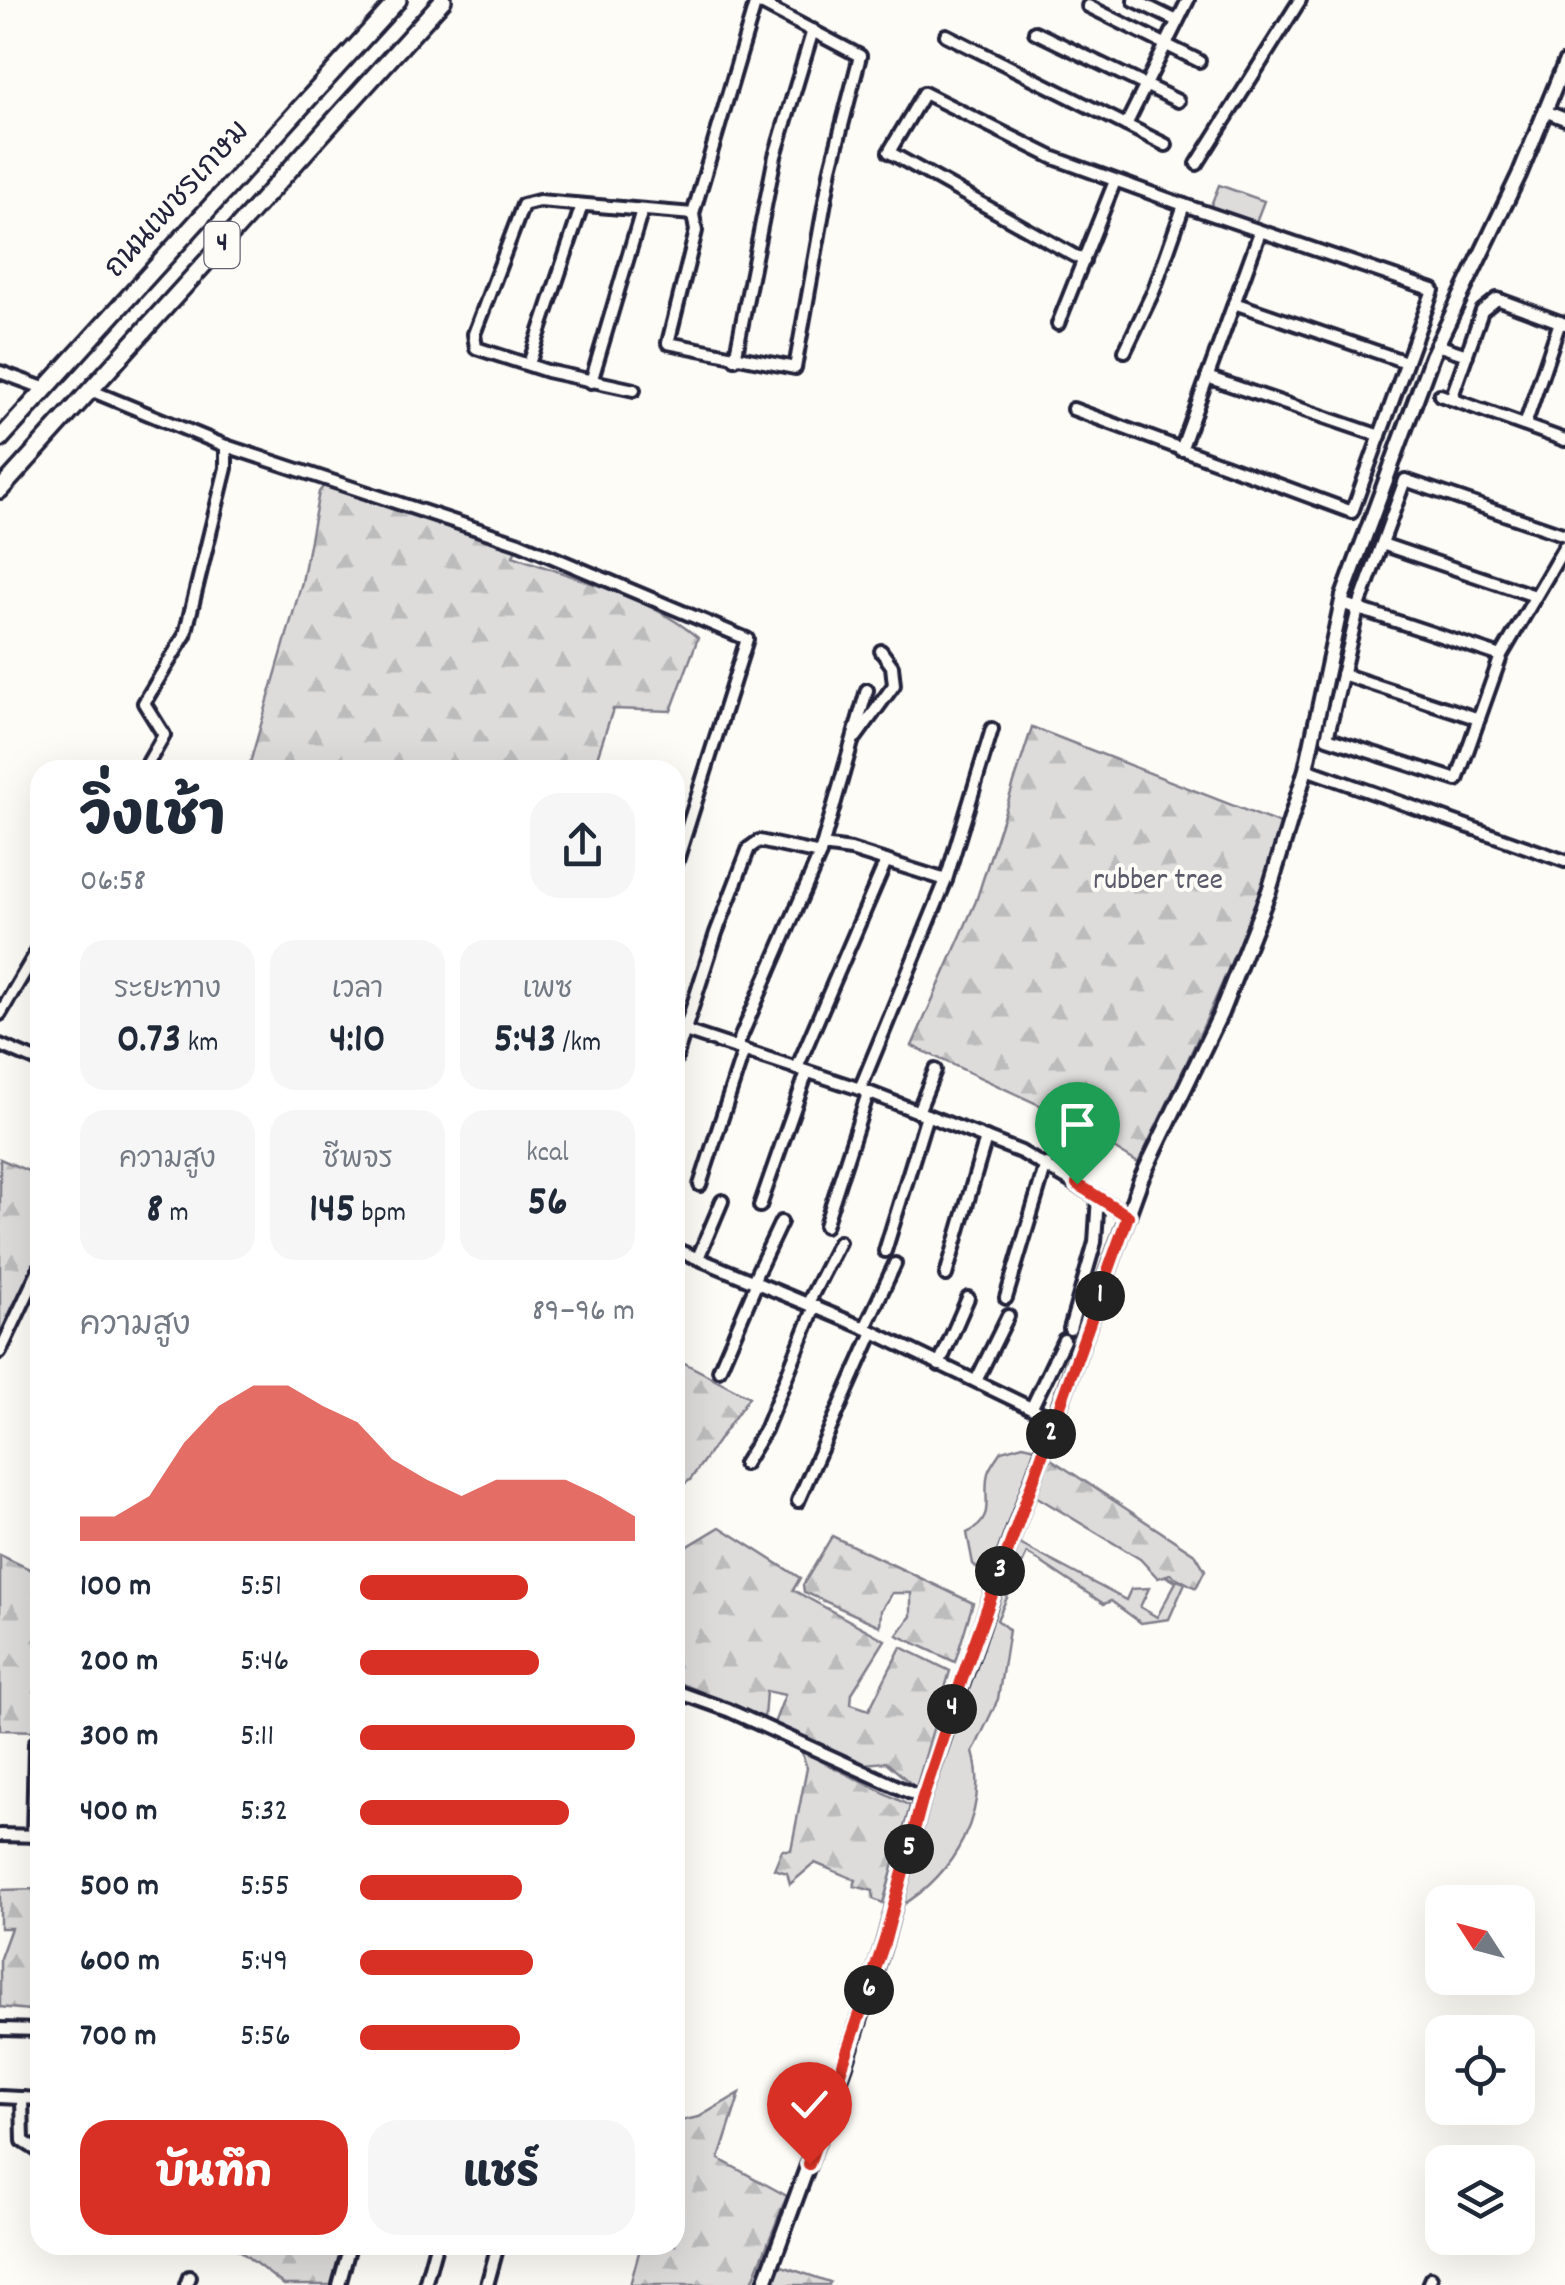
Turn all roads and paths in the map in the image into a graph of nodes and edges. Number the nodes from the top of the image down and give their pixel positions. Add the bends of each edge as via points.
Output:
1 (398, 0) edge
2 (443, 0) edge
3 (1134, 0) edge
4 (1188, 0) edge
5 (1300, 0) edge
6 (755, 1) edge
7 (1088, 6) dead end
8 (1177, 21) junction
9 (813, 30) junction
10 (1035, 32) dead end
11 (946, 35) dead end
12 (1165, 44) junction
13 (1198, 61) dead end
14 (1565, 62) edge
15 (1146, 84) junction
16 (1178, 101) dead end
17 (1545, 111) junction
18 (1565, 119) edge
19 (1126, 125) junction
20 (1166, 144) dead end
21 (1197, 164) dead end
22 (1115, 181) junction
23 (582, 205) junction
24 (1184, 206) junction
25 (642, 210) junction
26 (693, 214) junction
27 (1260, 232) junction
28 (1084, 261) junction
29 (1234, 303) junction
30 (1562, 323) edge
31 (1058, 324) dead end
32 (1437, 345) junction
33 (1124, 351) dead end
34 (1466, 355) junction
35 (735, 359) junction
36 (1406, 362) junction
37 (529, 364) junction
38 (0, 372) edge
39 (1208, 377) junction
40 (590, 382) junction
41 (46, 388) junction
42 (90, 390) junction
43 (634, 390) dead end
44 (1073, 409) dead end
45 (1525, 425) junction
46 (1380, 436) junction
47 (0, 438) edge
48 (1565, 440) edge
49 (226, 446) junction
50 (1181, 450) junction
51 (0, 490) edge
52 (1565, 535) edge
53 (1382, 544) junction
54 (1565, 546) edge
55 (1535, 596) junction
56 (1341, 603) junction
57 (1358, 609) junction
58 (881, 651) dead end
59 (1501, 656) junction
60 (1342, 674) junction
61 (867, 690) dead end
62 (1479, 719) junction
63 (992, 729) dead end
64 (852, 742) junction
65 (150, 760) edge
66 (1306, 769) junction
67 (685, 835) edge
68 (821, 850) junction
69 (886, 861) junction
70 (1565, 862) edge
71 (946, 880) junction
72 (30, 963) edge
73 (0, 1014) edge
74 (685, 1031) joint
75 (0, 1045) edge
76 (740, 1049) junction
77 (30, 1058) edge
78 (802, 1070) junction
79 (936, 1070) dead end
80 (864, 1091) junction
81 (923, 1114) junction
82 (986, 1138) junction
83 (1046, 1164) junction
84 (700, 1185) dead end
85 (1098, 1197) junction
86 (722, 1201) dead end
87 (760, 1206) dead end
88 (1128, 1216) junction
89 (781, 1222) dead end
90 (825, 1226) dead end
91 (840, 1242) dead end
92 (886, 1251) dead end
93 (685, 1253) edge
94 (698, 1258) junction
95 (896, 1264) dead end
96 (946, 1275) dead end
97 (755, 1282) junction
98 (30, 1288) edge
99 (968, 1298) dead end
100 (1006, 1298) dead end
101 (812, 1305) junction
102 (1008, 1316) dead end
103 (869, 1330) junction
104 (0, 1352) edge
105 (939, 1364) junction
106 (719, 1370) dead end
107 (977, 1380) junction
108 (1032, 1406) junction
109 (1056, 1420) junction
110 (744, 1464) dead end
111 (798, 1501) dead end
112 (685, 1695) edge
113 (922, 1798) junction
114 (0, 1836) edge
115 (30, 1836) edge
116 (0, 2029) edge
117 (30, 2030) edge
118 (0, 2097) edge
119 (22, 2098) junction
120 (30, 2098) edge
121 (30, 2146) edge
122 (347, 2255) edge
123 (433, 2255) edge
124 (495, 2255) edge
125 (339, 2285) edge
126 (425, 2285) edge
127 (487, 2285) edge
128 (764, 2285) edge

1 - 41 highway, ถนนเพชรเกษม / 4
2 - 42 highway, ถนนเพชรเกษม / 4
3 - 8 street
4 - 8 street
5 - 21 street
6 - 9 street
6 - 26 street
7 - 12 street
8 - 12 street
9 - 35 street via 776,156
9 - 35 street via 860,56 795,368
10 - 15 street
11 - 19 street
12 - 13 street
12 - 15 street
14 - 17 street
15 - 16 street
15 - 19 street
17 - 18 street
17 - 32 street
19 - 20 street
22 - 24 street
22 - 28 street
22 - 28 street via 924,93 888,152
23 - 25 street
23 - 37 street
23 - 37 street via 523,204 474,334 476,348
24 - 27 street
24 - 33 street
25 - 26 street
25 - 40 street
26 - 35 street via 696,231 668,343
27 - 29 street
27 - 36 street via 1433,290
28 - 31 street
29 - 36 street
29 - 39 street
30 - 34 street via 1490,301
30 - 45 street
32 - 34 street
32 - 56 street
34 - 45 street via 1446,397
36 - 46 street
37 - 40 street
38 - 41 street
39 - 46 street
39 - 50 street
40 - 43 street
41 - 47 highway, ถนนเพชรเกษม / 4
42 - 49 street
42 - 51 highway, ถนนเพชรเกษม / 4
44 - 50 street
45 - 48 street
46 - 50 street via 1352,512
49 - 65 street via 185,635 144,703 164,735
49 - 67 street via 519,544 746,640
52 - 53 street via 1405,480
53 - 55 street
53 - 57 street
54 - 55 street
55 - 59 street
56 - 57 street
56 - 66 street
57 - 59 street
57 - 60 street
58 - 64 street via 894,685
59 - 62 street
60 - 62 street
60 - 62 street via 1327,738 1458,780
61 - 64 street
63 - 71 street
64 - 68 street
66 - 70 street
66 - 88 street via 1220,1016
68 - 69 street
68 - 74 street via 752,845
68 - 76 street
69 - 71 street
69 - 78 street
71 - 80 street
72 - 73 street
74 - 76 street
75 - 77 street
76 - 78 street
76 - 84 street
78 - 80 street
78 - 87 street
79 - 81 street
80 - 81 street
80 - 90 street
81 - 82 street
81 - 92 street
82 - 83 street
82 - 96 street
83 - 85 street
83 - 100 street
85 - 88 street
85 - 108 street via 1096,1242 1067,1335
86 - 94 street
88 - 109 street
89 - 97 street
91 - 101 street
93 - 94 street
94 - 97 street
95 - 103 street
97 - 101 street
97 - 106 street
98 - 104 street
99 - 105 street
101 - 103 street
101 - 110 street via 764,1430
102 - 107 street
103 - 105 street
103 - 111 street
105 - 107 street
107 - 108 street
108 - 109 street
109 - 113 street
112 - 113 street
113 - 128 street via 845,2065
114 - 115 street
116 - 117 street
118 - 119 street
119 - 120 street
119 - 121 street via 22,2141
122 - 125 street
123 - 126 street
124 - 127 street

